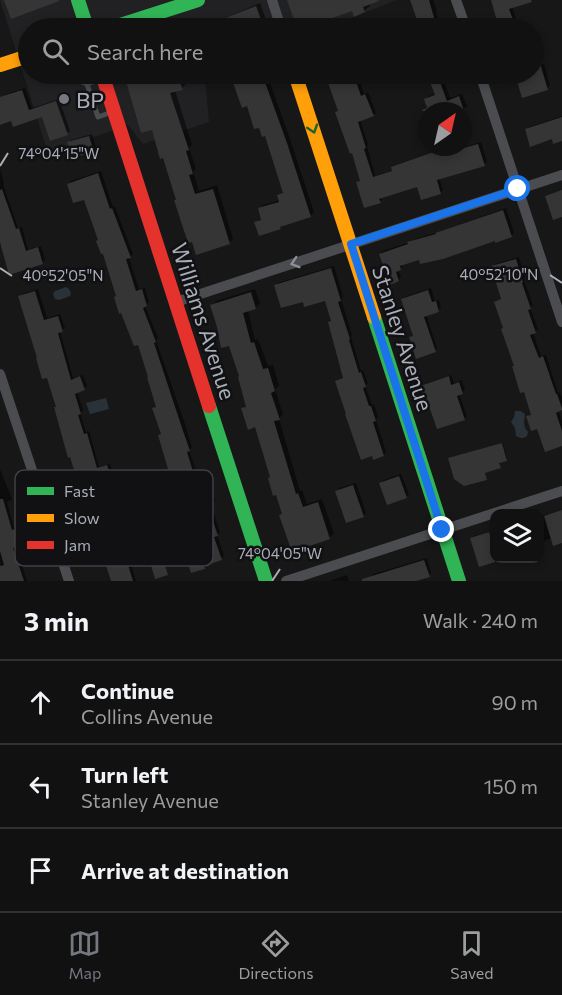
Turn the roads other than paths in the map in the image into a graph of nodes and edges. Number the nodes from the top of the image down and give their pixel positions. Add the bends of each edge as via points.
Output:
1 (78, 0) edge
2 (198, 0) edge
3 (272, 0) edge
4 (456, 0) edge
5 (84, 18) edge
6 (142, 18) edge
7 (278, 18) edge
8 (462, 18) edge
9 (18, 58) edge
10 (0, 63) edge
11 (87, 84) edge
12 (105, 84) edge
13 (298, 84) edge
14 (483, 84) edge
15 (114, 112) junction
16 (562, 175) edge
17 (518, 189) junction
18 (351, 244) junction
19 (176, 302) junction
20 (562, 322) edge
21 (0, 374) edge
22 (32, 470) edge
23 (562, 491) edge
24 (442, 530) junction
25 (64, 566) edge
26 (69, 581) edge
27 (267, 581) edge
28 (286, 581) edge
29 (459, 581) edge

1 - 5 street
2 - 6 street
3 - 7 street
4 - 8 street
9 - 10 street
11 - 15 lane via 98,117
12 - 15 street, Williams Avenue
13 -> 18 street, Stanley Avenue
14 - 17 street
15 - 19 street, Williams Avenue
16 - 17 street
17 - 18 street
17 - 20 street
18 -> 19 street
18 - 24 street, Stanley Avenue
19 - 27 street, Williams Avenue
21 - 22 street
23 - 24 street
24 - 28 street
24 - 29 street, Stanley Avenue
25 - 26 street

